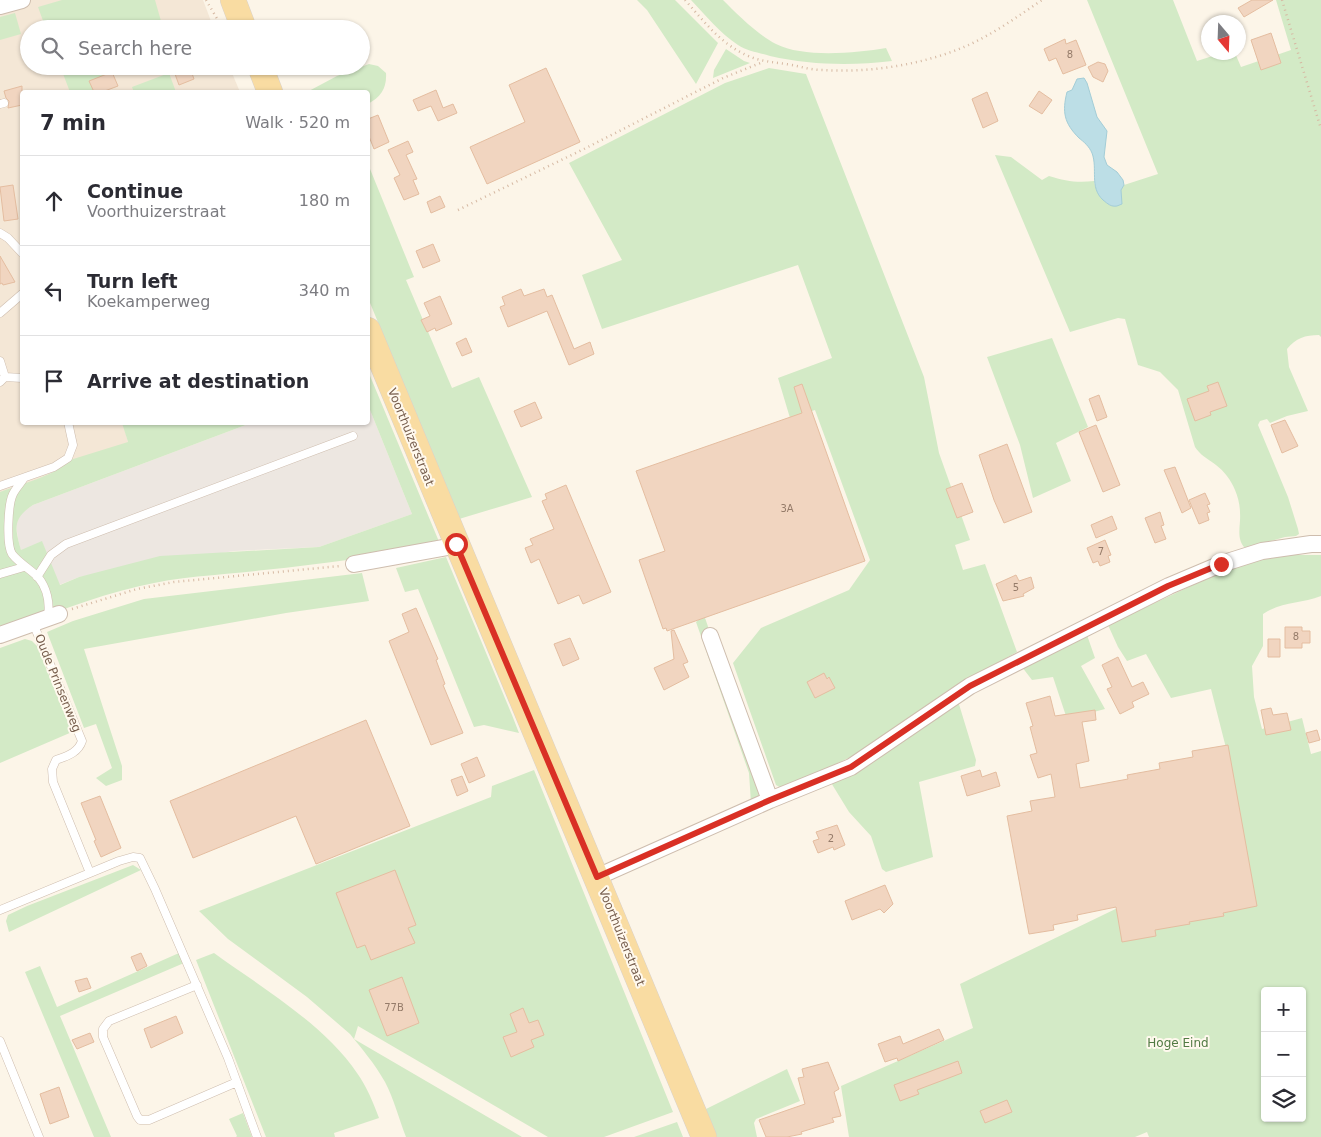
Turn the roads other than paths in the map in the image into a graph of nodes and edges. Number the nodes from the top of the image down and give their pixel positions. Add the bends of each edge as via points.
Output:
1 (22, 0) edge
2 (233, 0) edge
3 (0, 6) edge
4 (241, 20) edge
5 (263, 75) edge
6 (269, 90) edge
7 (0, 233) edge
8 (20, 251) edge
9 (20, 296) edge
10 (0, 313) edge
11 (370, 335) edge
12 (0, 360) edge
13 (20, 378) edge
14 (3, 380) edge
15 (69, 425) edge
16 (353, 436) dead end
17 (24, 478) junction
18 (0, 486) edge
19 (456, 544) junction
20 (1321, 544) edge
21 (354, 564) road end
22 (24, 567) junction
23 (0, 574) edge
24 (37, 577) junction
25 (47, 618) junction
26 (0, 634) edge
27 (710, 636) dead end
28 (770, 800) junction
29 (90, 873) junction
30 (597, 877) junction
31 (0, 910) edge
32 (197, 986) junction
33 (0, 1041) edge
34 (237, 1082) junction
35 (39, 1137) edge
36 (257, 1137) edge
37 (704, 1137) edge

1 - 3 street
2 - 4 main road
5 - 6 main road
7 - 8 lane
9 - 10 lane
11 - 19 main road, Voorthuizerstraat
12 - 14 lane
13 - 14 lane
15 - 17 lane via 73,445 68,458
16 - 24 lane via 66,544 51,555
17 - 18 lane
17 - 22 lane via 13,494 8,539 11,552
19 - 21 street
19 - 30 main road, Voorthuizerstraat
20 - 28 street via 1262,551 1168,586 970,686 851,767
22 - 23 lane
22 - 24 lane
24 - 25 lane via 45,589 49,606
25 - 26 street, Oude Prinsenweg
25 - 29 lane, Oude Prinsenweg via 82,740 73,753 56,760 52,769 53,782
27 - 28 street
28 - 30 street
29 - 31 lane
29 - 32 lane via 127,858 140,858
30 - 37 main road, Voorthuizerstraat
32 - 34 lane
32 - 34 lane via 108,1021 103,1037 140,1120 148,1120
33 - 35 lane
34 - 36 lane

